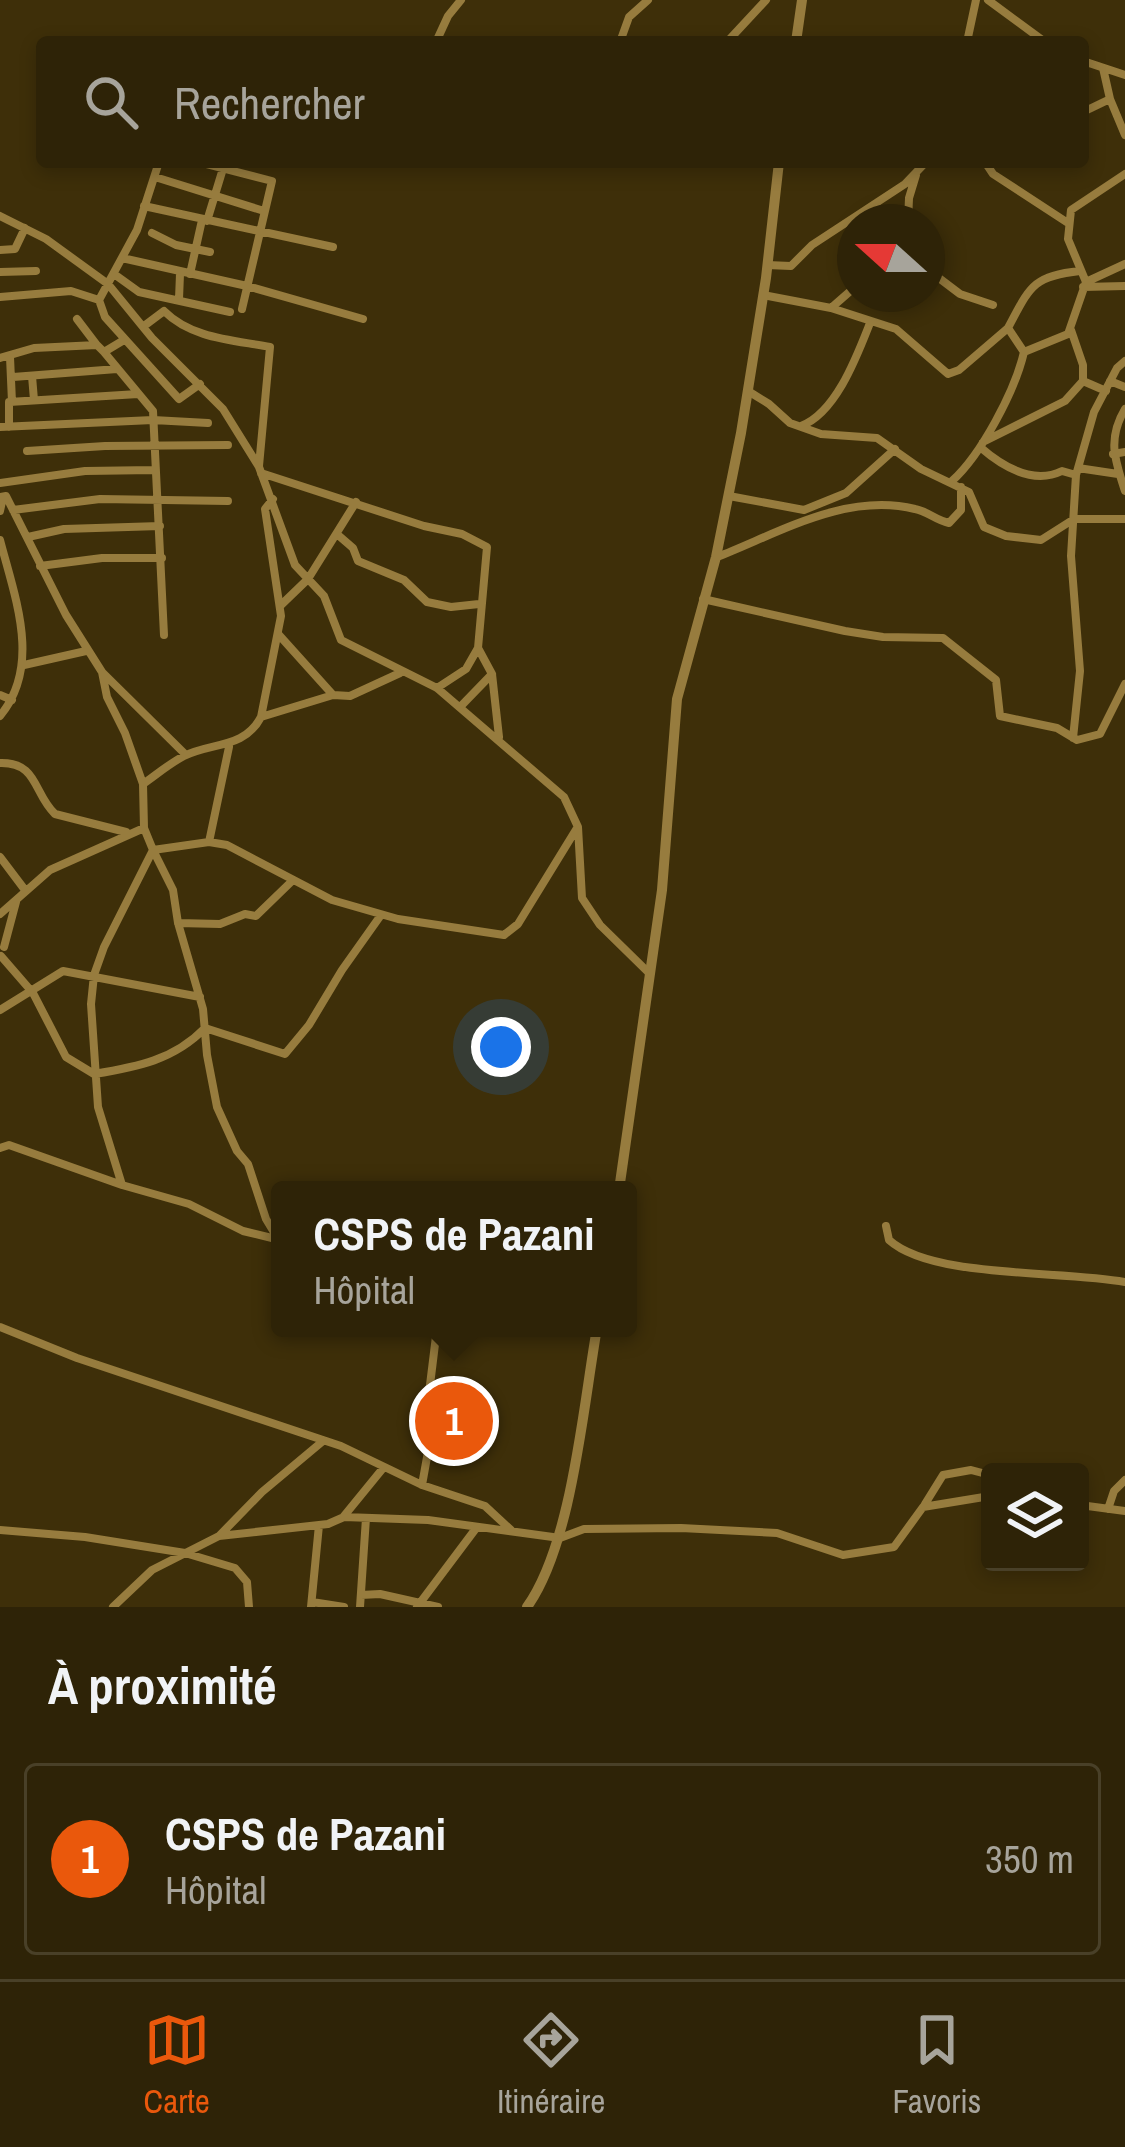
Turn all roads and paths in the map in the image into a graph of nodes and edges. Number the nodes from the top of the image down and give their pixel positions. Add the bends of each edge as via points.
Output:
1 (461, 0) edge
2 (648, 0) edge
3 (766, 0) edge
4 (802, 0) edge
5 (976, 0) edge
6 (988, 0) edge
7 (439, 36) edge
8 (622, 36) edge
9 (733, 36) edge
10 (797, 36) edge
11 (968, 36) edge
12 (1037, 36) edge
13 (1089, 63) edge
14 (1103, 68) junction
15 (1125, 75) edge
16 (1110, 99) junction
17 (1089, 109) edge
18 (1125, 135) edge
19 (157, 168) edge
20 (223, 168) edge
21 (230, 168) edge
22 (777, 168) edge
23 (919, 168) edge
24 (920, 168) edge
25 (991, 168) edge
26 (1125, 174) edge
27 (155, 177) junction
28 (216, 195) junction
29 (909, 204) edge
30 (144, 206) junction
31 (264, 211) junction
32 (0, 216) edge
33 (205, 220) junction
34 (1068, 223) junction
35 (26, 228) junction
36 (258, 232) junction
37 (152, 233) dead end
38 (333, 248) dead end
39 (196, 249) junction
40 (0, 250) edge
41 (210, 252) dead end
42 (122, 258) junction
43 (1125, 264) edge
44 (766, 265) junction
45 (1080, 271) junction
46 (0, 272) edge
47 (36, 272) dead end
48 (114, 274) junction
49 (185, 274) junction
50 (945, 283) edge
51 (109, 284) junction
52 (1084, 285) junction
53 (247, 286) junction
54 (1125, 286) edge
55 (763, 295) junction
56 (0, 297) edge
57 (179, 299) junction
58 (99, 300) junction
59 (837, 303) edge
60 (993, 305) dead end
61 (832, 308) junction
62 (242, 309) dead end
63 (230, 311) dead end
64 (77, 319) dead end
65 (363, 319) dead end
66 (869, 323) junction
67 (144, 326) junction
68 (1009, 328) junction
69 (1071, 328) junction
70 (124, 340) junction
71 (100, 349) junction
72 (1024, 352) junction
73 (5, 357) edge
74 (1125, 361) edge
75 (117, 369) junction
76 (32, 376) junction
77 (13, 380) junction
78 (1083, 381) junction
79 (200, 384) junction
80 (0, 385) edge
81 (1108, 386) junction
82 (1125, 387) edge
83 (748, 391) junction
84 (140, 394) junction
85 (34, 400) junction
86 (12, 402) junction
87 (1125, 410) edge
88 (153, 420) junction
89 (208, 423) dead end
90 (800, 426) junction
91 (5, 427) edge
92 (153, 445) junction
93 (228, 445) dead end
94 (981, 445) junction
95 (895, 449) junction
96 (28, 451) dead end
97 (1125, 452) edge
98 (1113, 454) junction
99 (154, 470) junction
100 (260, 470) junction
101 (1077, 471) junction
102 (1119, 474) junction
103 (956, 484) junction
104 (1125, 491) edge
105 (2, 492) edge
106 (728, 495) junction
107 (157, 499) junction
108 (274, 500) junction
109 (228, 501) dead end
110 (356, 502) junction
111 (13, 510) junction
112 (0, 511) edge
113 (1074, 518) junction
114 (1125, 519) edge
115 (160, 526) junction
116 (338, 536) junction
117 (28, 537) junction
118 (0, 540) edge
119 (716, 557) junction
120 (162, 558) junction
121 (3, 565) edge
122 (40, 566) junction
123 (308, 579) junction
124 (703, 598) junction
125 (479, 604) junction
126 (280, 605) junction
127 (164, 635) dead end
128 (279, 635) junction
129 (478, 648) junction
130 (86, 651) junction
131 (24, 665) junction
132 (102, 672) junction
133 (401, 673) junction
134 (492, 674) junction
135 (1125, 684) edge
136 (437, 688) junction
137 (0, 695) edge
138 (333, 695) junction
139 (12, 700) junction
140 (462, 706) junction
141 (0, 716) edge
142 (261, 717) junction
143 (499, 738) junction
144 (1073, 738) junction
145 (230, 745) junction
146 (186, 754) junction
147 (0, 763) edge
148 (143, 784) junction
149 (578, 827) junction
150 (144, 828) junction
151 (128, 832) junction
152 (209, 842) junction
153 (153, 850) junction
154 (0, 857) edge
155 (292, 881) junction
156 (25, 890) junction
157 (17, 899) junction
158 (0, 914) edge
159 (381, 915) junction
160 (178, 923) junction
161 (1, 952) edge
162 (650, 974) junction
163 (94, 975) junction
164 (32, 993) junction
165 (200, 997) junction
166 (0, 1010) edge
167 (206, 1028) junction
168 (94, 1074) junction
169 (0, 1148) edge
170 (620, 1181) edge
171 (122, 1185) junction
172 (886, 1226) dead end
173 (271, 1227) edge
174 (271, 1237) edge
175 (1125, 1282) edge
176 (0, 1327) edge
177 (436, 1337) edge
178 (595, 1337) edge
179 (323, 1441) junction
180 (384, 1467) junction
181 (981, 1473) edge
182 (1125, 1480) edge
183 (422, 1485) junction
184 (981, 1497) edge
185 (1089, 1506) edge
186 (923, 1507) junction
187 (1108, 1510) junction
188 (1125, 1511) edge
189 (344, 1517) junction
190 (366, 1518) junction
191 (320, 1525) junction
192 (477, 1527) junction
193 (0, 1530) edge
194 (512, 1531) junction
195 (219, 1536) junction
196 (560, 1538) junction
197 (184, 1553) junction
198 (361, 1595) junction
199 (311, 1605) edge
200 (418, 1606) edge
201 (113, 1607) edge
202 (249, 1607) edge
203 (344, 1607) edge
204 (360, 1607) edge
205 (438, 1607) edge
206 (527, 1607) edge

1 - 7 street
2 - 8 street
3 - 9 street
4 - 10 street
5 - 11 street
6 - 12 street
13 - 14 street
14 - 15 street
14 - 16 street
16 - 17 street
16 - 18 street
19 - 27 street
20 - 28 street
21 - 31 street via 272,181
22 - 44 street
23 - 44 street via 791,266
24 - 29 street
25 - 34 street
26 - 34 street via 1071,210
27 - 28 street
27 - 30 street
28 - 31 street
28 - 33 street
30 - 33 street
30 - 42 street
31 - 36 street
32 - 35 street
33 - 36 street
33 - 39 street
34 - 45 street
35 - 40 street via 15,249
35 - 51 street
36 - 38 street
36 - 53 street
37 - 39 street
39 - 41 street
39 - 49 street
42 - 48 street
42 - 49 street
43 - 52 street
44 - 55 street
45 - 52 street
45 - 68 street via 1038,280
46 - 47 street
48 - 51 street
48 - 57 street via 140,292
49 - 53 street
49 - 57 street
50 - 60 street
51 - 58 street
51 - 67 street
52 - 54 street
52 - 69 street
53 - 62 street
53 - 65 street
55 - 61 street
55 - 83 street
56 - 58 street via 71,291
57 - 63 street
58 - 70 street
59 - 61 street
61 - 66 street
64 - 71 street
66 - 68 street via 908,336 947,374
66 - 90 street via 824,409
67 - 79 street
67 - 100 street via 163,311 192,330 270,347
68 - 72 street
69 - 72 street
69 - 78 street
70 - 71 street
70 - 79 street via 178,399
71 - 73 street via 34,348
71 - 75 street
72 - 94 street
73 - 77 street
74 - 81 street
75 - 76 street
75 - 84 street
76 - 77 street
76 - 85 street
77 - 80 street
77 - 86 street
78 - 81 street
78 - 94 street via 1065,401
79 - 100 street
81 - 82 street
81 - 101 street
83 - 90 street
83 - 106 street
84 - 85 street
84 - 88 street
85 - 86 street
86 - 91 street
87 - 98 street
88 - 89 street
88 - 91 street
88 - 92 street
90 - 95 street via 875,437
92 - 93 street
92 - 96 street
92 - 99 street
94 - 101 street via 1034,478
94 - 103 street
95 - 103 street
95 - 106 street via 856,486 804,510
97 - 98 street
98 - 102 street
99 - 105 street via 85,471
99 - 107 street
100 - 108 street
100 - 110 street
101 - 102 street
101 - 113 street
102 - 104 street
103 - 113 street via 969,492 984,527 1006,536 1041,540
103 - 119 street via 961,510 949,523 920,509 832,510
105 - 111 street
105 - 112 street
106 - 119 street
107 - 109 street
107 - 111 street
107 - 115 street
108 - 123 street via 295,565
108 - 126 street via 265,509
110 - 116 street
110 - 125 street via 482,542 488,547
111 - 117 street
113 - 114 street
113 - 144 street via 1080,671
115 - 117 street
115 - 120 street
116 - 123 street
116 - 125 street via 358,561 404,580 425,602
117 - 122 street
118 - 121 street
119 - 124 street
120 - 122 street
120 - 127 street
121 - 131 street
122 - 130 street
123 - 126 street
123 - 133 street via 329,605 338,638
124 - 144 street via 845,631 943,638 996,680 1000,716
124 - 162 street via 677,699
125 - 129 street
126 - 128 street
128 - 138 street
128 - 142 street
129 - 134 street
129 - 136 street via 466,669
130 - 131 street
130 - 132 street
131 - 139 street
132 - 146 street
132 - 148 street
133 - 136 street
133 - 138 street via 350,696
134 - 140 street
134 - 143 street
135 - 144 street via 1100,734
136 - 140 street
137 - 139 street
138 - 142 street
139 - 141 street
140 - 143 street
142 - 145 street
143 - 149 street via 564,797
145 - 146 street
145 - 152 street
146 - 148 street
147 - 151 street via 28,770 55,814
148 - 150 street
149 - 159 street via 507,934
149 - 162 street via 583,898
150 - 151 street
150 - 153 street
151 - 156 street
152 - 153 street
152 - 155 street via 241,850
153 - 160 street
153 - 163 street
154 - 156 street
155 - 159 street
155 - 160 street via 256,916
156 - 157 street
157 - 158 street
157 - 161 street
159 - 167 street via 287,1052
160 - 165 street
161 - 164 street
162 - 170 street
163 - 164 street via 60,971
163 - 165 street
163 - 168 street
164 - 166 street
164 - 168 street via 66,1057
165 - 167 street
167 - 168 street via 163,1058
167 - 173 street via 219,1113
168 - 171 street
169 - 171 street
171 - 174 street
172 - 175 street via 889,1240 909,1256
176 - 179 street
177 - 183 street
178 - 196 street
179 - 180 street
179 - 195 street
180 - 183 street
180 - 189 street
181 - 186 street via 943,1475
182 - 187 street
183 - 194 street via 485,1506
184 - 186 street
185 - 187 street
186 - 196 street via 894,1547 865,1554 843,1555 777,1533 584,1529
187 - 188 street
189 - 190 street
189 - 191 street
190 - 192 street
190 - 198 street
191 - 195 street
191 - 199 street
192 - 194 street
192 - 200 street
193 - 197 street
194 - 196 street
195 - 197 street
196 - 206 street
197 - 201 street
197 - 202 street via 243,1573
198 - 200 street
198 - 204 street
199 - 203 street
200 - 205 street

